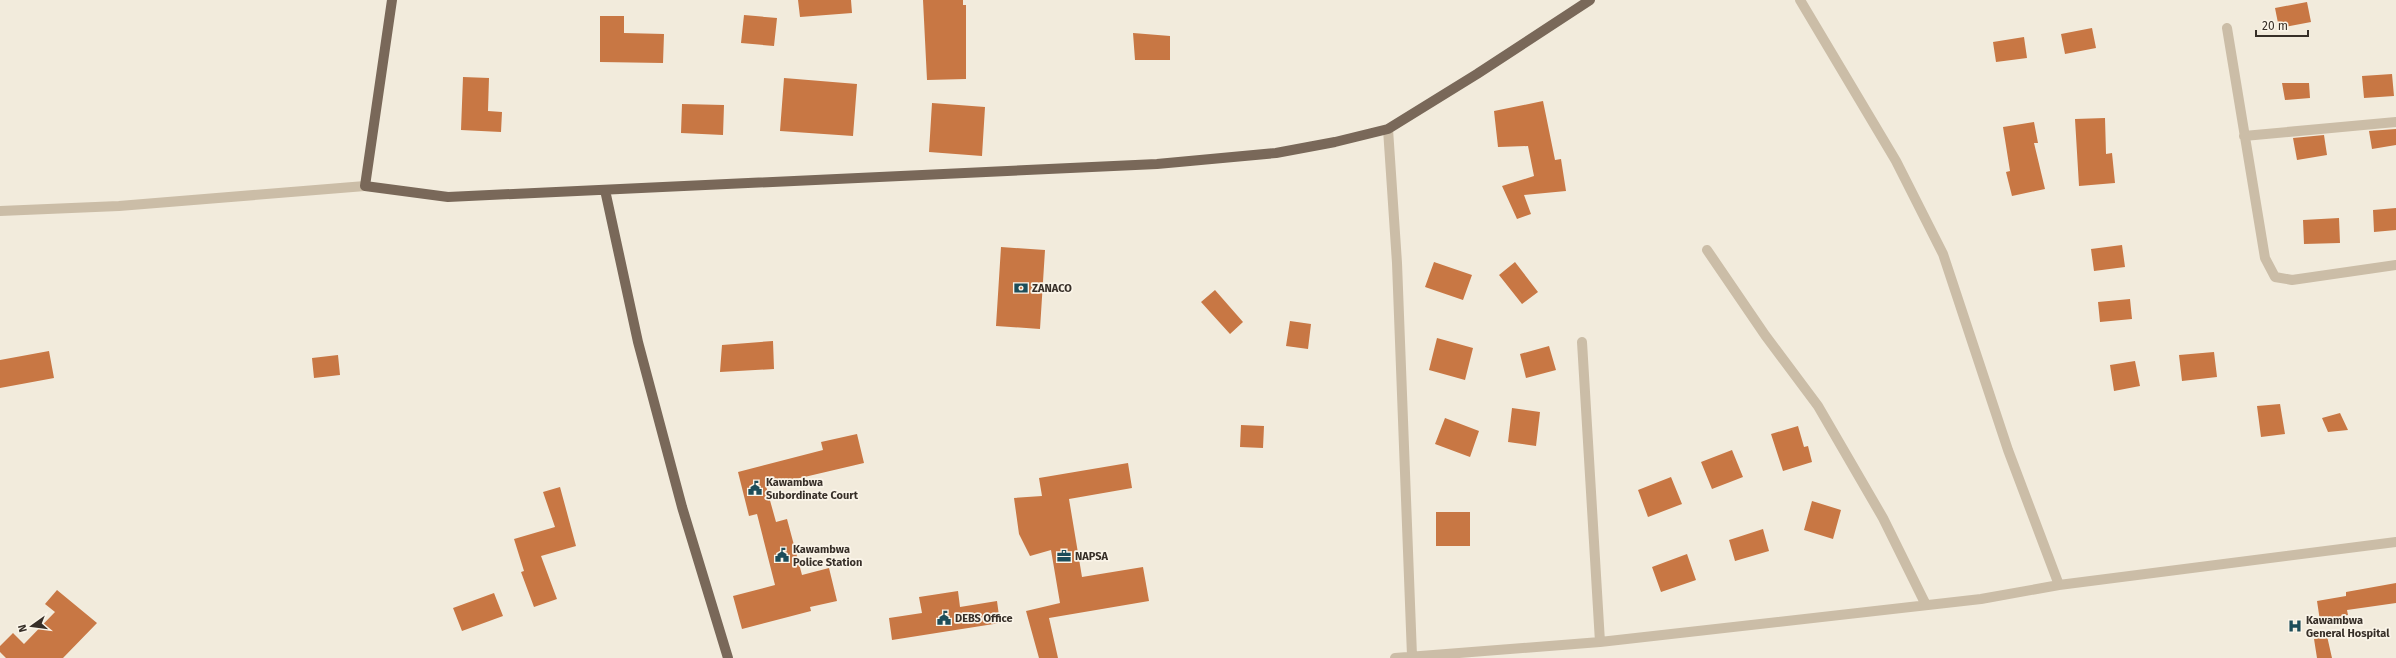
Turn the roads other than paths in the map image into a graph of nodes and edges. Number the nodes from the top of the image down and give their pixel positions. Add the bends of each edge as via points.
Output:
1 (392, 0) edge
2 (1590, 0) edge
3 (1800, 0) edge
4 (2227, 28) dead end
5 (2396, 122) edge
6 (1388, 129) junction
7 (2244, 136) junction
8 (365, 186) junction
9 (605, 190) junction
10 (0, 211) edge
11 (1707, 250) dead end
12 (2396, 265) edge
13 (1582, 342) dead end
14 (2396, 542) edge
15 (2059, 585) junction
16 (1926, 605) junction
17 (1600, 642) junction
18 (1412, 656) junction
19 (728, 658) edge
20 (1395, 658) edge

1 - 8 main road
2 - 6 main road
3 - 15 street via 1896,161 1943,254 2008,450
4 - 7 street
5 - 7 street
6 - 9 main road via 1276,153 1157,164
6 - 18 street via 1397,263
7 - 12 street via 2265,258 2275,277 2292,280
8 - 9 main road via 448,197
8 - 10 street via 119,206
9 - 19 main road via 642,357 682,507
11 - 16 street via 1765,335 1818,406 1883,518
13 - 17 street
14 - 15 street
15 - 16 street via 1981,599
16 - 17 street
17 - 18 street
18 - 20 street

